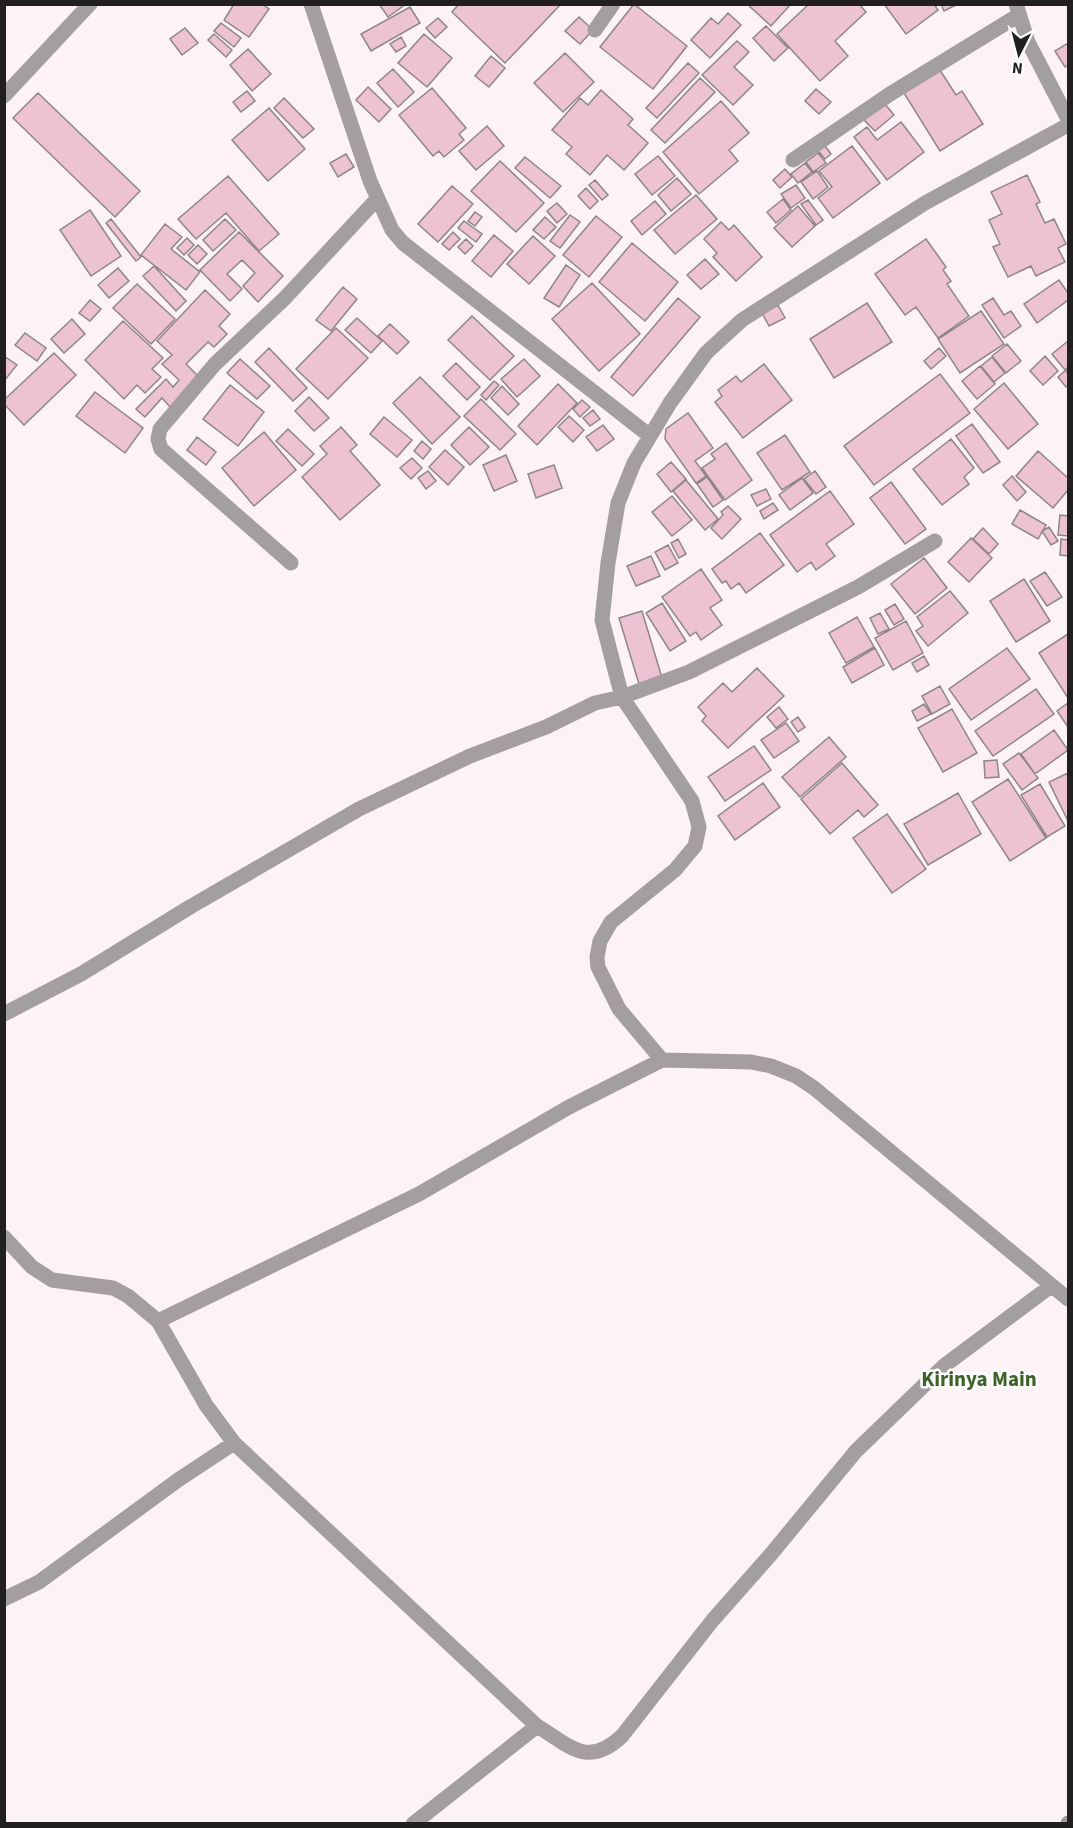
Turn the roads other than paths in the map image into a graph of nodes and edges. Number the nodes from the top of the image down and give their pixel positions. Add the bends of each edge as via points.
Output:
1 (90, 4) edge
2 (311, 4) edge
3 (613, 4) edge
4 (1018, 10) edge
5 (595, 30) dead end
6 (4, 96) edge
7 (1068, 119) edge
8 (1068, 125) edge
9 (793, 160) dead end
10 (377, 199) junction
11 (650, 436) junction
12 (935, 541) dead end
13 (291, 563) dead end
14 (622, 697) junction
15 (4, 1014) edge
16 (662, 1059) junction
17 (4, 1237) edge
18 (1051, 1286) junction
19 (1068, 1299) edge
20 (158, 1321) junction
21 (234, 1443) junction
22 (4, 1599) edge
23 (537, 1726) junction
24 (413, 1824) edge

1 - 6 street
2 - 10 street
3 - 5 street
4 - 7 street via 1028,42
4 - 9 street
8 - 11 street via 925,203 742,320 706,353
10 - 11 street via 403,243
10 - 13 street via 285,298 215,364 158,435 161,449
11 - 14 street via 618,502 608,563 602,620
12 - 14 street via 794,620 689,672
14 - 15 street via 595,703 470,756 359,809 81,974
14 - 16 street via 692,801 698,817 695,846 675,870 611,922 600,941 597,957 619,1009
16 - 18 street via 752,1062 796,1076
16 - 20 street via 569,1107 419,1194
17 - 20 street via 32,1267 52,1280 112,1288
18 - 19 street
18 - 23 street via 945,1365 856,1450 712,1621 622,1736 609,1747 576,1752
20 - 21 street via 206,1406
21 - 22 street via 39,1582
21 - 23 street
23 - 24 street

